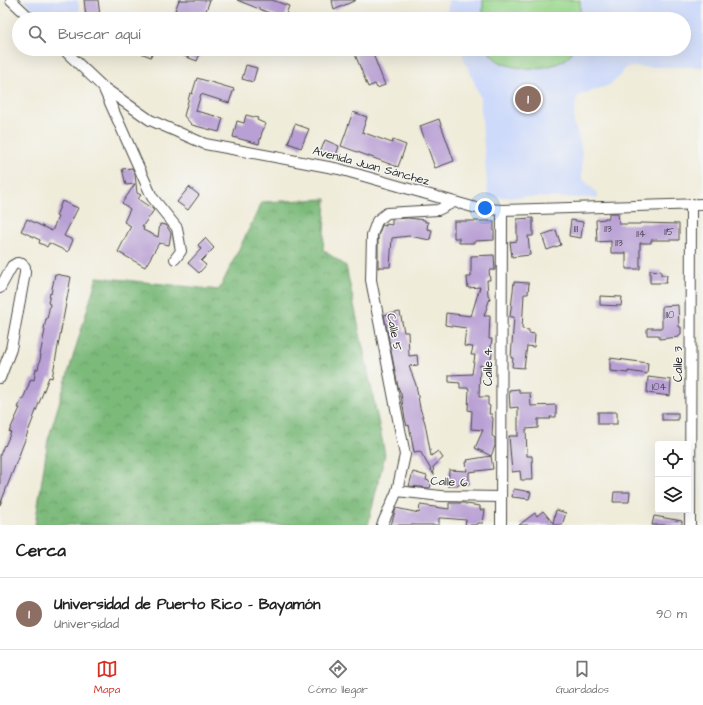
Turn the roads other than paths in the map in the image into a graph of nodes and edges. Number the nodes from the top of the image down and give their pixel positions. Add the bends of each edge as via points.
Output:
1 (11, 0) edge
2 (24, 12) edge
3 (71, 56) edge
4 (104, 87) junction
5 (454, 202) junction
6 (691, 204) junction
7 (703, 204) edge
8 (502, 210) junction
9 (175, 259) dead end
10 (6, 279) junction
11 (23, 285) junction
12 (0, 288) edge
13 (0, 378) edge
14 (397, 491) junction
15 (501, 497) junction
16 (382, 525) edge
17 (501, 525) edge
18 (690, 525) edge

1 - 2 street
3 - 4 street, Avenida Juan Sánchez
4 - 5 street, Avenida Juan Sánchez via 150,120 205,144 339,169
4 - 9 street via 152,197 177,228 181,251
5 - 8 street, Avenida Juan Sánchez via 476,208
5 - 14 street, Calle 5 via 438,210 387,213 377,220 372,235 371,280 405,455
6 - 7 street, Avenida Juan Sánchez
6 - 8 street, Avenida Juan Sánchez
6 - 18 street, Calle 3
8 - 15 street, Calle 4
10 - 11 street
10 - 11 street via 12,266 22,264 25,266
10 - 12 street
11 - 13 street via 11,349
14 - 15 street, Calle 6 via 441,496
14 - 16 street, Calle 5
15 - 17 street, Calle 4

